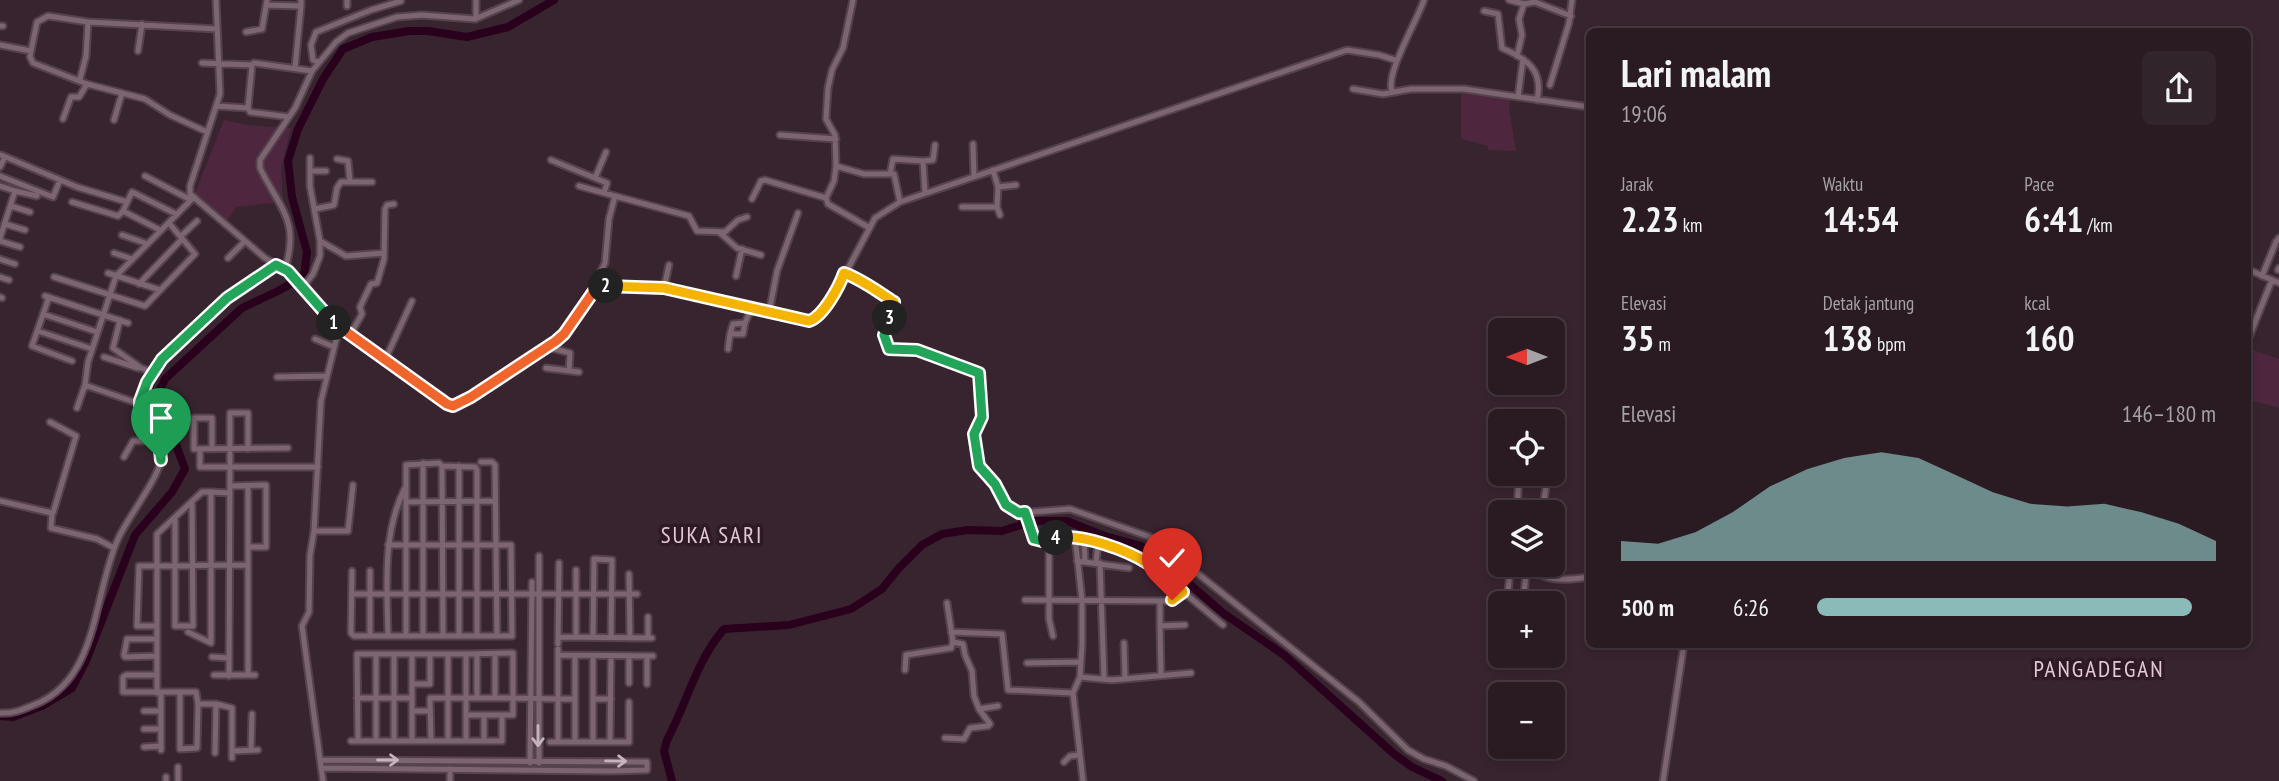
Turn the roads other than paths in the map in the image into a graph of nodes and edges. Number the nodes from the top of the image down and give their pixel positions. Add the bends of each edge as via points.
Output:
1 (216, 0) edge
2 (476, 0) edge
3 (519, 0) edge
4 (853, 0) edge
5 (1424, 0) edge
6 (1509, 0) edge
7 (1572, 0) edge
8 (401, 1) edge
9 (267, 3) edge
10 (302, 3) edge
11 (1524, 4) junction
12 (1484, 11) dead end
13 (1571, 16) junction
14 (401, 17) junction
15 (476, 19) junction
16 (88, 22) junction
17 (142, 24) junction
18 (217, 29) junction
19 (246, 32) dead end
20 (0, 46) edge
21 (31, 51) junction
22 (138, 51) dead end
23 (1520, 57) junction
24 (1395, 60) junction
25 (319, 62) junction
26 (202, 63) dead end
27 (217, 64) junction
28 (252, 65) junction
29 (295, 68) junction
30 (313, 71) junction
31 (80, 79) junction
32 (1552, 81) dead end
33 (87, 83) junction
34 (1353, 89) dead end
35 (1392, 91) junction
36 (122, 93) junction
37 (1518, 97) junction
38 (1537, 100) junction
39 (216, 106) junction
40 (1586, 107) edge
41 (248, 108) junction
42 (289, 117) junction
43 (63, 120) dead end
44 (114, 120) dead end
45 (207, 132) junction
46 (780, 135) dead end
47 (836, 139) junction
48 (973, 144) dead end
49 (935, 145) dead end
50 (606, 152) dead end
51 (3, 156) edge
52 (310, 158) dead end
53 (337, 159) dead end
54 (551, 160) dead end
55 (923, 161) junction
56 (836, 166) junction
57 (0, 167) edge
58 (993, 170) junction
59 (310, 171) junction
60 (326, 171) dead end
61 (890, 174) junction
62 (0, 176) edge
63 (145, 176) dead end
64 (974, 177) junction
65 (595, 178) junction
66 (60, 180) junction
67 (372, 182) dead end
68 (350, 183) junction
69 (1016, 185) dead end
70 (0, 186) edge
71 (579, 186) dead end
72 (77, 187) junction
73 (998, 187) junction
74 (15, 191) junction
75 (604, 193) junction
76 (925, 193) junction
77 (37, 196) dead end
78 (615, 196) junction
79 (193, 198) junction
80 (826, 198) junction
81 (752, 199) dead end
82 (127, 202) junction
83 (900, 202) junction
84 (394, 204) dead end
85 (11, 206) junction
86 (962, 207) dead end
87 (997, 207) junction
88 (315, 209) junction
89 (124, 211) junction
90 (30, 212) dead end
91 (798, 213) dead end
92 (176, 214) junction
93 (1000, 215) dead end
94 (747, 217) dead end
95 (197, 221) dead end
96 (5, 223) junction
97 (169, 223) junction
98 (868, 227) junction
99 (25, 230) dead end
100 (160, 230) junction
101 (719, 232) junction
102 (122, 235) dead end
103 (181, 237) junction
104 (0, 239) edge
105 (2279, 239) edge
106 (245, 242) junction
107 (320, 242) junction
108 (148, 244) junction
109 (20, 247) dead end
110 (742, 249) junction
111 (114, 253) dead end
112 (384, 253) junction
113 (761, 255) dead end
114 (228, 258) dead end
115 (0, 259) edge
116 (132, 259) junction
117 (15, 264) dead end
118 (276, 265) junction
119 (669, 265) dead end
120 (286, 270) junction
121 (2251, 271) edge
122 (844, 273) junction
123 (108, 274) dead end
124 (116, 276) junction
125 (736, 276) dead end
126 (2262, 276) junction
127 (0, 277) edge
128 (54, 277) dead end
129 (9, 280) dead end
130 (2272, 280) junction
131 (2279, 283) edge
132 (139, 284) junction
133 (301, 286) junction
134 (596, 288) junction
135 (664, 288) junction
136 (160, 290) junction
137 (109, 296) junction
138 (412, 302) dead end
139 (751, 309) junction
140 (769, 313) junction
141 (43, 314) junction
142 (103, 315) junction
143 (120, 320) junction
144 (128, 323) dead end
145 (745, 323) junction
146 (339, 328) junction
147 (38, 331) junction
148 (97, 332) junction
149 (2251, 332) edge
150 (730, 334) junction
151 (350, 335) junction
152 (315, 339) dead end
153 (113, 347) junction
154 (334, 347) junction
155 (547, 347) junction
156 (92, 349) junction
157 (729, 349) dead end
158 (385, 360) junction
159 (72, 361) dead end
160 (545, 368) dead end
161 (141, 369) junction
162 (569, 371) junction
163 (152, 372) junction
164 (579, 372) dead end
165 (327, 376) junction
166 (277, 377) dead end
167 (85, 385) junction
168 (140, 404) junction
169 (77, 408) dead end
170 (50, 422) dead end
171 (159, 441) junction
172 (288, 448) dead end
173 (200, 449) junction
174 (212, 449) junction
175 (230, 449) junction
176 (248, 449) junction
177 (124, 457) dead end
178 (481, 461) dead end
179 (423, 463) junction
180 (442, 466) junction
181 (459, 466) junction
182 (230, 467) junction
183 (318, 467) junction
184 (353, 485) dead end
185 (248, 486) junction
186 (406, 487) junction
187 (230, 490) junction
188 (211, 492) junction
189 (0, 501) edge
190 (192, 501) junction
191 (424, 501) junction
192 (441, 501) junction
193 (477, 501) junction
194 (495, 501) junction
195 (406, 502) junction
196 (459, 502) junction
197 (53, 513) junction
198 (1026, 515) junction
199 (175, 517) junction
200 (314, 531) junction
201 (1075, 537) junction
202 (1084, 539) junction
203 (1049, 540) junction
204 (1098, 544) junction
205 (388, 545) junction
206 (406, 545) junction
207 (424, 545) junction
208 (441, 545) junction
209 (460, 545) junction
210 (476, 545) junction
211 (495, 545) junction
212 (248, 547) junction
213 (114, 548) junction
214 (539, 556) dead end
215 (1077, 561) junction
216 (1085, 561) junction
217 (1098, 562) junction
218 (559, 563) dead end
219 (156, 565) junction
220 (175, 565) junction
221 (193, 565) junction
222 (211, 565) junction
223 (229, 565) junction
224 (248, 565) junction
225 (1129, 568) dead end
226 (576, 570) dead end
227 (352, 571) dead end
228 (370, 571) dead end
229 (629, 575) dead end
230 (1556, 577) edge
231 (1586, 577) edge
232 (532, 582) dead end
233 (1183, 592) junction
234 (352, 594) junction
235 (370, 594) junction
236 (387, 594) junction
237 (407, 594) junction
238 (423, 594) junction
239 (441, 594) junction
240 (459, 594) junction
241 (477, 594) junction
242 (495, 594) junction
243 (513, 594) junction
244 (536, 594) junction
245 (633, 594) junction
246 (558, 595) junction
247 (576, 595) junction
248 (594, 595) junction
249 (612, 595) junction
250 (1025, 600) dead end
251 (1050, 600) junction
252 (1082, 600) junction
253 (1099, 600) junction
254 (1160, 601) junction
255 (947, 603) dead end
256 (648, 617) dead end
257 (1185, 625) dead end
258 (1223, 625) dead end
259 (156, 626) junction
260 (1160, 626) junction
261 (188, 632) dead end
262 (951, 632) junction
263 (370, 636) junction
264 (388, 636) junction
265 (406, 636) junction
266 (423, 636) junction
267 (443, 636) junction
268 (459, 636) junction
269 (477, 636) junction
270 (497, 636) junction
271 (1053, 636) dead end
272 (593, 637) junction
273 (576, 638) junction
274 (611, 638) junction
275 (629, 638) junction
276 (157, 639) junction
277 (953, 642) junction
278 (1124, 643) dead end
279 (558, 646) junction
280 (1683, 648) edge
281 (376, 654) junction
282 (394, 654) junction
283 (412, 654) junction
284 (430, 654) junction
285 (448, 654) junction
286 (466, 654) junction
287 (477, 654) junction
288 (495, 654) junction
289 (157, 656) junction
290 (575, 656) junction
291 (593, 656) junction
292 (611, 656) junction
293 (629, 656) junction
294 (212, 657) dead end
295 (229, 657) junction
296 (1081, 662) junction
297 (1027, 663) dead end
298 (905, 670) dead end
299 (1191, 673) dead end
300 (1161, 674) junction
301 (157, 675) junction
302 (214, 675) dead end
303 (229, 676) junction
304 (1080, 677) junction
305 (1104, 678) junction
306 (1125, 679) junction
307 (629, 683) dead end
308 (412, 684) junction
309 (430, 684) junction
310 (646, 684) dead end
311 (575, 686) junction
312 (593, 686) junction
313 (180, 692) junction
314 (159, 693) junction
315 (1073, 694) junction
316 (358, 698) junction
317 (376, 698) junction
318 (394, 698) junction
319 (412, 698) junction
320 (430, 698) junction
321 (448, 698) junction
322 (466, 698) junction
323 (477, 698) junction
324 (495, 698) junction
325 (513, 698) junction
326 (531, 698) junction
327 (538, 699) junction
328 (558, 699) junction
329 (575, 699) junction
330 (593, 699) junction
331 (611, 699) junction
332 (629, 702) dead end
333 (198, 704) junction
334 (216, 704) junction
335 (998, 706) dead end
336 (979, 709) junction
337 (144, 710) dead end
338 (161, 710) junction
339 (412, 711) junction
340 (430, 711) junction
341 (575, 711) junction
342 (593, 712) junction
343 (0, 713) edge
344 (253, 714) dead end
345 (466, 715) junction
346 (484, 715) junction
347 (502, 715) junction
348 (144, 729) dead end
349 (161, 729) junction
350 (945, 738) dead end
351 (376, 741) junction
352 (394, 741) junction
353 (412, 741) junction
354 (430, 741) junction
355 (448, 741) junction
356 (466, 741) junction
357 (484, 741) junction
358 (558, 741) junction
359 (575, 741) junction
360 (550, 742) dead end
361 (593, 742) junction
362 (610, 742) junction
363 (144, 747) dead end
364 (215, 753) dead end
365 (1080, 755) junction
366 (320, 760) junction
367 (446, 760) junction
368 (530, 761) junction
369 (538, 761) junction
370 (1064, 762) dead end
371 (178, 767) dead end
372 (321, 768) junction
373 (448, 769) junction
374 (530, 769) junction
375 (539, 769) junction
376 (611, 771) junction
377 (178, 781) edge
378 (323, 781) edge
379 (450, 781) edge
380 (611, 781) edge
381 (1083, 781) edge
382 (1474, 781) edge
383 (1662, 781) edge

1 - 18 street
2 - 15 street
3 - 15 street
4 - 47 street via 828,88 826,119
5 - 24 street
6 - 11 street
7 - 13 street
8 - 14 street
8 - 25 street via 316,32 310,52
9 - 10 street
9 - 19 street via 262,30
10 - 29 street
11 - 13 street via 1537,3
11 - 23 street via 1519,19
12 - 23 street via 1499,14 1502,48
13 - 32 street
14 - 15 street
14 - 25 street via 348,33
16 - 17 street
16 - 21 street via 40,19
16 - 31 street
17 - 18 street
17 - 22 street
18 - 27 street
20 - 21 street
21 - 31 street via 33,63
23 - 37 street
23 - 38 street via 1537,76
24 - 35 street
24 - 58 street via 1347,50
25 - 30 street
26 - 27 street
27 - 28 street
27 - 39 street via 220,87
28 - 29 street
28 - 41 street
29 - 30 street
30 - 42 street
31 - 33 street
33 - 36 street
33 - 43 street via 78,97 71,97
34 - 35 street
35 - 37 street via 1464,89
36 - 44 street
36 - 45 street via 145,99
37 - 38 street
38 - 40 street
39 - 41 street
39 - 45 street
41 - 42 street via 250,113
42 - 120 street via 259,163 290,226
45 - 79 street via 190,186
46 - 47 street
47 - 56 street
48 - 64 street
49 - 55 street via 933,160
50 - 65 street
51 - 57 street
51 - 66 street
52 - 59 street
53 - 68 street via 348,161
54 - 65 street
55 - 61 street via 893,159
55 - 76 street
56 - 61 street via 864,174
56 - 80 street
58 - 64 street
58 - 73 street
59 - 60 street
59 - 88 street
61 - 83 street via 895,176
62 - 66 street via 52,197
63 - 79 street
64 - 76 street
65 - 75 street via 607,183
66 - 72 street
67 - 68 street
68 - 88 street via 338,184 334,205
69 - 73 street
70 - 74 street
71 - 75 street
72 - 82 street
72 - 89 street via 72,203 116,216
73 - 87 street
74 - 77 street
74 - 85 street
75 - 78 street
76 - 83 street
78 - 101 street via 688,216 696,230
78 - 134 street via 605,263
79 - 92 street
79 - 106 street
80 - 81 street via 763,180
80 - 98 street via 828,204
82 - 89 street
82 - 92 street via 132,192
83 - 98 street via 882,211
84 - 112 street via 385,209
85 - 90 street
85 - 96 street
86 - 87 street
87 - 93 street
88 - 107 street
89 - 100 street
91 - 140 street via 774,282
92 - 97 street
94 - 101 street
95 - 103 street
96 - 99 street
96 - 104 street
97 - 100 street
97 - 103 street
98 - 122 street
100 - 108 street
101 - 110 street
102 - 108 street
103 - 132 street
103 - 136 street via 195,254
104 - 109 street
105 - 126 street
106 - 114 street
106 - 118 street
107 - 112 street via 346,256
107 - 133 street via 319,262 312,278
108 - 116 street
110 - 113 street
110 - 125 street
111 - 116 street
112 - 151 street via 377,283 371,284
115 - 117 street
116 - 124 street
118 - 120 street
118 - 163 street via 227,298
119 - 135 street
120 - 133 street
121 - 126 street
122 - 140 street via 815,319
122 - 198 street via 894,302 884,335 887,348 917,350 979,373 982,417 974,434 979,466 1006,505
123 - 124 street
124 - 132 street
124 - 137 street
126 - 130 street
127 - 129 street
128 - 137 street
130 - 131 street
130 - 149 street
132 - 136 street
133 - 146 street
134 - 135 street
134 - 155 street via 564,334
135 - 139 street
136 - 137 street via 143,307
137 - 142 street
138 - 158 street
139 - 140 street
139 - 145 street
141 - 142 street via 47,296
141 - 147 street
141 - 148 street
142 - 143 street
142 - 148 street
143 - 144 street
143 - 153 street
145 - 150 street via 732,324
145 - 150 street via 743,334
146 - 151 street
146 - 154 street
147 - 156 street
147 - 159 street via 33,348
148 - 156 street
150 - 157 street
151 - 158 street
152 - 154 street
153 - 161 street
153 - 161 street via 106,357
154 - 165 street
155 - 158 street via 450,406
155 - 162 street via 570,353
156 - 167 street
160 - 162 street
161 - 163 street
162 - 164 street
163 - 168 street
165 - 166 street
165 - 183 street via 321,401
167 - 168 street
167 - 169 street
168 - 171 street
170 - 197 street via 76,436
171 - 177 street via 133,441
171 - 213 street via 162,455 156,471
172 - 176 street
173 - 174 street
173 - 174 street via 194,449 194,418 212,418
173 - 182 street via 200,467
174 - 175 street
175 - 176 street
175 - 176 street via 230,413 248,413
175 - 182 street
178 - 194 street via 495,465
179 - 180 street
179 - 186 street via 406,465
179 - 191 street
180 - 181 street
180 - 192 street
181 - 193 street via 477,468
181 - 196 street
182 - 183 street
182 - 187 street
183 - 200 street
184 - 200 street via 348,531
185 - 187 street
185 - 212 street
185 - 212 street via 267,485 267,547
186 - 195 street
186 - 205 street
187 - 188 street
187 - 223 street
188 - 190 street via 202,492
188 - 222 street
189 - 197 street
190 - 199 street
190 - 221 street
191 - 192 street
191 - 195 street
191 - 207 street
192 - 196 street
192 - 208 street
193 - 194 street
193 - 196 street
193 - 210 street
194 - 211 street
195 - 206 street
196 - 209 street
197 - 213 street via 51,528
198 - 203 street via 1035,540
198 - 382 street via 1070,509 1153,538 1359,702 1408,750
199 - 219 street via 157,534
199 - 220 street
200 - 366 street via 309,612 302,626
201 - 202 street
201 - 203 street
201 - 215 street
202 - 204 street
202 - 216 street
203 - 251 street
204 - 217 street
204 - 233 street via 1145,562
205 - 206 street
205 - 236 street
206 - 207 street
206 - 237 street
207 - 208 street
207 - 238 street
208 - 209 street
208 - 239 street
209 - 210 street
209 - 240 street
210 - 211 street
210 - 241 street
211 - 242 street
211 - 243 street via 512,545
212 - 224 street
213 - 343 street via 73,677 44,701
214 - 244 street
215 - 216 street
215 - 252 street
216 - 217 street
217 - 225 street
217 - 253 street
218 - 246 street
219 - 220 street
219 - 259 street
219 - 259 street via 138,567 137,625
220 - 221 street
220 - 221 street via 175,626 194,625
221 - 222 street
222 - 223 street
222 - 261 street via 211,643
223 - 224 street
223 - 295 street
224 - 303 street via 252,675
226 - 247 street
227 - 234 street
228 - 235 street
229 - 245 street
230 - 231 street
232 - 244 street
233 - 254 street via 1175,599
233 - 258 street
234 - 235 street
234 - 263 street via 352,635
235 - 236 street
235 - 263 street
236 - 237 street
236 - 264 street
237 - 238 street
237 - 265 street
238 - 239 street
238 - 266 street
239 - 240 street
239 - 267 street
240 - 241 street
240 - 268 street
241 - 242 street
241 - 269 street
242 - 243 street
242 - 270 street
243 - 244 street
243 - 270 street via 513,634
244 - 246 street
244 - 326 street
244 - 327 street
245 - 249 street
245 - 275 street
246 - 247 street
246 - 279 street
247 - 248 street
247 - 273 street
248 - 249 street
248 - 249 street via 594,559 612,559
248 - 272 street
249 - 274 street
250 - 251 street
251 - 252 street
251 - 271 street
252 - 253 street
252 - 296 street
253 - 254 street
253 - 305 street
254 - 260 street
255 - 262 street
256 - 275 street via 650,638
257 - 260 street
259 - 276 street
260 - 300 street
262 - 277 street
262 - 315 street via 1003,634 1008,690
263 - 264 street
264 - 265 street
265 - 266 street
266 - 267 street
267 - 268 street
268 - 269 street
269 - 270 street
272 - 273 street
272 - 274 street
273 - 279 street
274 - 275 street
276 - 289 street
276 - 289 street via 127,639 124,655
277 - 298 street via 951,648 906,655
277 - 336 street via 963,644
278 - 306 street
279 - 290 street
279 - 328 street
280 - 383 street
281 - 282 street
281 - 316 street via 357,654
281 - 317 street
282 - 283 street
282 - 318 street
283 - 284 street
283 - 308 street
284 - 285 street
284 - 309 street
285 - 286 street
285 - 321 street
286 - 287 street
286 - 322 street
287 - 288 street
287 - 323 street
288 - 324 street
288 - 325 street via 513,653
289 - 301 street
290 - 291 street
290 - 311 street
291 - 292 street
291 - 312 street
292 - 293 street
292 - 331 street
293 - 307 street
293 - 310 street via 650,656
294 - 295 street
295 - 303 street
296 - 297 street
296 - 304 street
299 - 300 street
300 - 306 street
301 - 314 street
301 - 314 street via 126,675 123,692
302 - 303 street
304 - 305 street
304 - 315 street
305 - 306 street
308 - 309 street
308 - 319 street
309 - 320 street
311 - 312 street
311 - 329 street
312 - 330 street
313 - 314 street
313 - 333 street via 196,692
313 - 333 street via 180,749 197,748
314 - 338 street
315 - 365 street
316 - 317 street
316 - 351 street via 354,741
317 - 318 street
317 - 351 street
318 - 319 street
318 - 352 street
319 - 339 street
320 - 321 street
320 - 340 street
321 - 322 street
321 - 355 street
322 - 323 street
322 - 345 street
323 - 324 street
324 - 325 street
325 - 326 street
325 - 347 street via 513,715
326 - 327 street
326 - 368 street
327 - 328 street
327 -> 369 street
328 - 329 street
328 - 358 street
329 - 341 street
330 - 331 street
330 - 342 street
331 - 362 street
332 - 362 street via 629,742
333 - 334 street
334 - 344 street via 233,709 232,754 254,750
334 - 364 street
335 - 336 street
336 - 350 street via 989,726 970,728 964,739
337 - 338 street
338 - 349 street
339 - 340 street
339 - 353 street
340 - 354 street
341 - 342 street
341 - 359 street
342 - 361 street
345 - 346 street
345 - 356 street
346 - 347 street
346 - 357 street
347 - 357 street via 502,741
348 - 349 street
349 - 363 street via 161,748
351 - 352 street
352 - 353 street
353 - 354 street
354 - 355 street
355 - 356 street
356 - 357 street
358 - 359 street
358 - 360 street
359 - 361 street
361 - 362 street
365 - 370 street via 1070,755
365 - 381 street
366 -> 367 street
366 - 372 street
367 - 368 street
367 - 373 street
368 - 369 street
368 - 374 street
369 - 375 street
369 -> 376 street via 647,762 647,770
371 - 377 street
372 - 373 street
372 - 378 street
373 - 374 street
373 - 379 street
374 - 375 street
375 - 376 street
376 - 380 street

